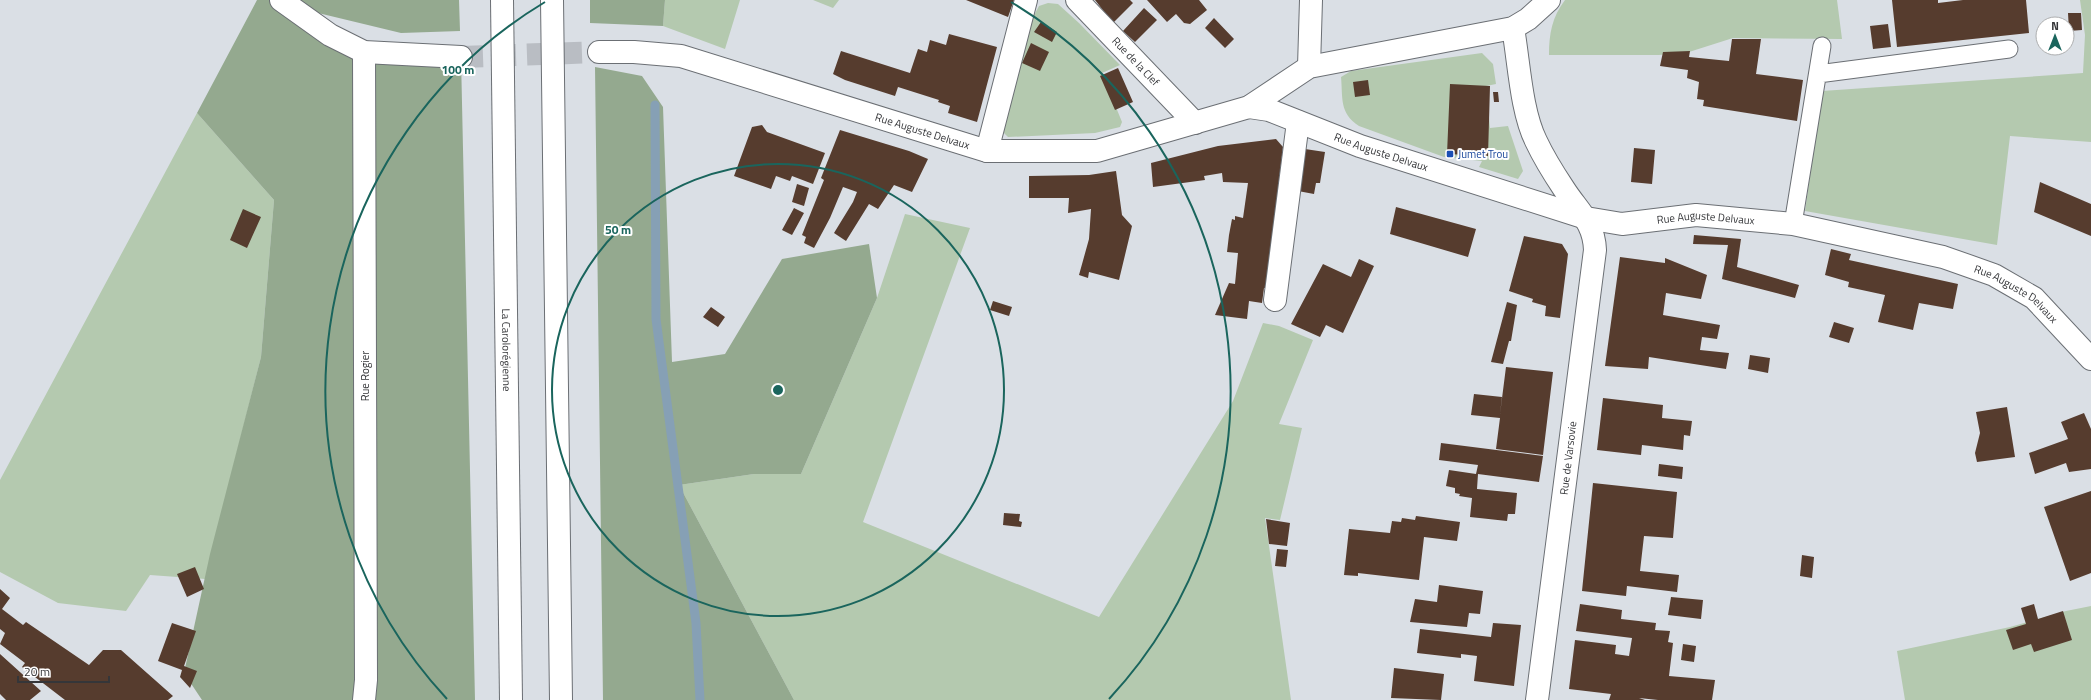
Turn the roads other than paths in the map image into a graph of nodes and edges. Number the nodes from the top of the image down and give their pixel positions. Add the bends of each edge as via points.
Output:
1 (281, 0) edge
2 (502, 0) edge
3 (552, 0) edge
4 (1026, 0) edge
5 (1077, 0) edge
6 (1312, 0) edge
7 (1550, 0) edge
8 (1513, 28) junction
9 (1822, 46) dead end
10 (2009, 49) dead end
11 (364, 52) junction
12 (599, 52) tunnel mouth
13 (461, 57) tunnel mouth
14 (1309, 67) junction
15 (1818, 74) junction
16 (1249, 107) junction
17 (1298, 122) junction
18 (1195, 123) junction
19 (987, 151) junction
20 (1586, 218) junction
21 (1793, 224) junction
22 (1275, 300) dead end
23 (2091, 359) edge
24 (364, 700) edge
25 (511, 700) edge
26 (561, 700) edge
27 (1537, 700) edge

1 - 11 main road via 330,35
2 - 25 main road, La Carolorégienne
3 - 26 main road
4 - 19 main road
5 - 18 main road, Rue de la Clef
6 - 14 main road
7 - 8 main road
8 - 14 main road, Rue Auguste Delvaux
8 - 20 main road, Rue de Varsovie via 1528,123 1564,190
9 - 15 lane
10 - 15 lane
11 - 13 main road
11 - 24 main road, Rue Rogier
12 - 19 main road, Rue Auguste Delvaux via 681,56
14 - 16 main road, Rue Auguste Delvaux
15 - 21 lane
16 - 17 main road, Rue Auguste Delvaux via 1269,110
16 - 18 main road, Rue Auguste Delvaux
17 - 20 main road, Rue Auguste Delvaux via 1360,146
17 - 22 main road
18 - 19 main road, Rue Auguste Delvaux via 1096,151
20 - 21 main road, Rue Auguste Delvaux via 1622,224 1696,215
20 - 27 main road, Rue de Varsovie via 1595,239 1595,250
21 - 23 main road, Rue Auguste Delvaux via 1943,256 1994,275 2034,298

